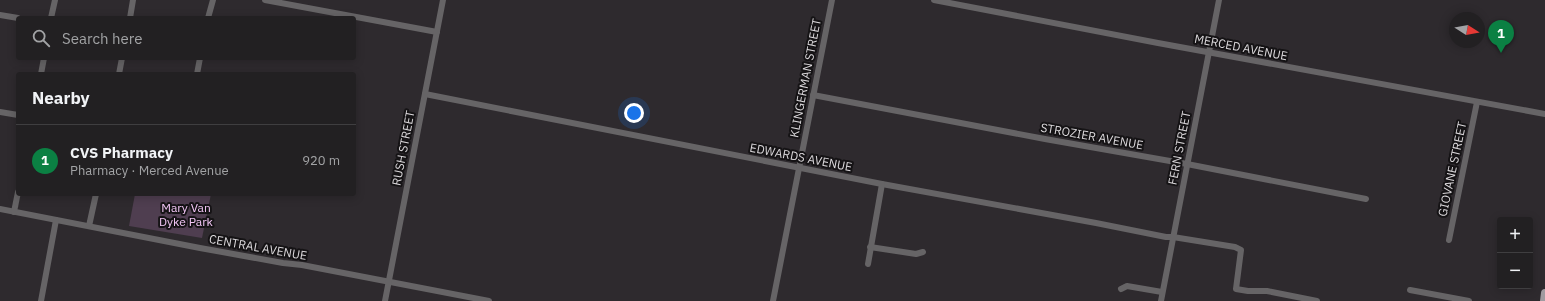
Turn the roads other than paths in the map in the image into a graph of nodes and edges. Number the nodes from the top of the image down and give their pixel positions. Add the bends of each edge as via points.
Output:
1 (55, 0) edge
2 (133, 0) edge
3 (213, 0) edge
4 (265, 0) edge
5 (443, 0) edge
6 (832, 0) edge
7 (934, 0) edge
8 (1219, 0) edge
9 (0, 15) edge
10 (51, 16) edge
11 (130, 16) edge
12 (209, 16) edge
13 (351, 16) edge
14 (356, 17) edge
15 (16, 18) edge
16 (437, 32) junction
17 (1209, 52) junction
18 (44, 60) edge
19 (122, 60) edge
20 (200, 60) edge
21 (40, 72) edge
22 (119, 72) edge
23 (197, 72) edge
24 (425, 94) junction
25 (813, 95) junction
26 (1477, 102) junction
27 (0, 112) edge
28 (1545, 114) edge
29 (16, 115) edge
30 (1187, 164) junction
31 (798, 167) junction
32 (882, 184) junction
33 (17, 196) edge
34 (96, 196) edge
35 (1366, 199) dead end
36 (0, 209) edge
37 (14, 212) junction
38 (56, 220) junction
39 (89, 226) junction
40 (1173, 237) junction
41 (1449, 240) dead end
42 (870, 247) junction
43 (923, 252) dead end
44 (868, 264) dead end
45 (389, 281) junction
46 (1121, 289) dead end
47 (1410, 290) dead end
48 (1162, 292) junction
49 (1545, 293) edge
50 (1296, 299) edge
51 (40, 301) edge
52 (385, 301) edge
53 (489, 301) edge
54 (773, 301) edge
55 (1161, 301) edge
56 (1317, 301) edge
57 (1469, 301) edge
58 (1544, 301) edge

1 - 10 street
2 - 11 street
3 - 12 street
4 - 13 street
5 - 16 street, RUSH STREET
6 - 25 street, KLINGERMAN STREET
7 - 17 street, MERCED AVENUE
8 - 17 street, FERN STREET
9 - 15 street
14 - 16 street
16 - 24 street, RUSH STREET
17 - 26 street, MERCED AVENUE
17 - 30 street, FERN STREET
18 - 21 street
19 - 22 street
20 - 23 street
24 - 31 street, EDWARDS AVENUE
24 - 45 street, RUSH STREET
25 - 30 street, STROZIER AVENUE
25 - 31 street, KLINGERMAN STREET
26 - 28 street, MERCED AVENUE
26 - 41 street, GIOVANE STREET
27 - 29 street
30 - 35 street, STROZIER AVENUE
30 - 40 street, FERN STREET
31 - 32 street, EDWARDS AVENUE
31 - 54 street, KLINGERMAN STREET
32 - 40 street, EDWARDS AVENUE
32 - 42 street
33 - 37 street
34 - 39 street
36 - 37 street, CENTRAL AVENUE
37 - 38 street, CENTRAL AVENUE
38 - 39 street, CENTRAL AVENUE
38 - 51 street
39 - 45 street, CENTRAL AVENUE
40 - 48 street, FERN STREET
40 - 50 street, EDWARDS AVENUE via 1241,250 1236,289 1267,291
42 - 43 street via 916,254
42 - 44 street
45 - 52 street, RUSH STREET
45 - 53 street, CENTRAL AVENUE
46 - 48 street via 1127,286
47 - 57 street
48 - 55 street, FERN STREET
49 - 58 main road
50 - 56 street

